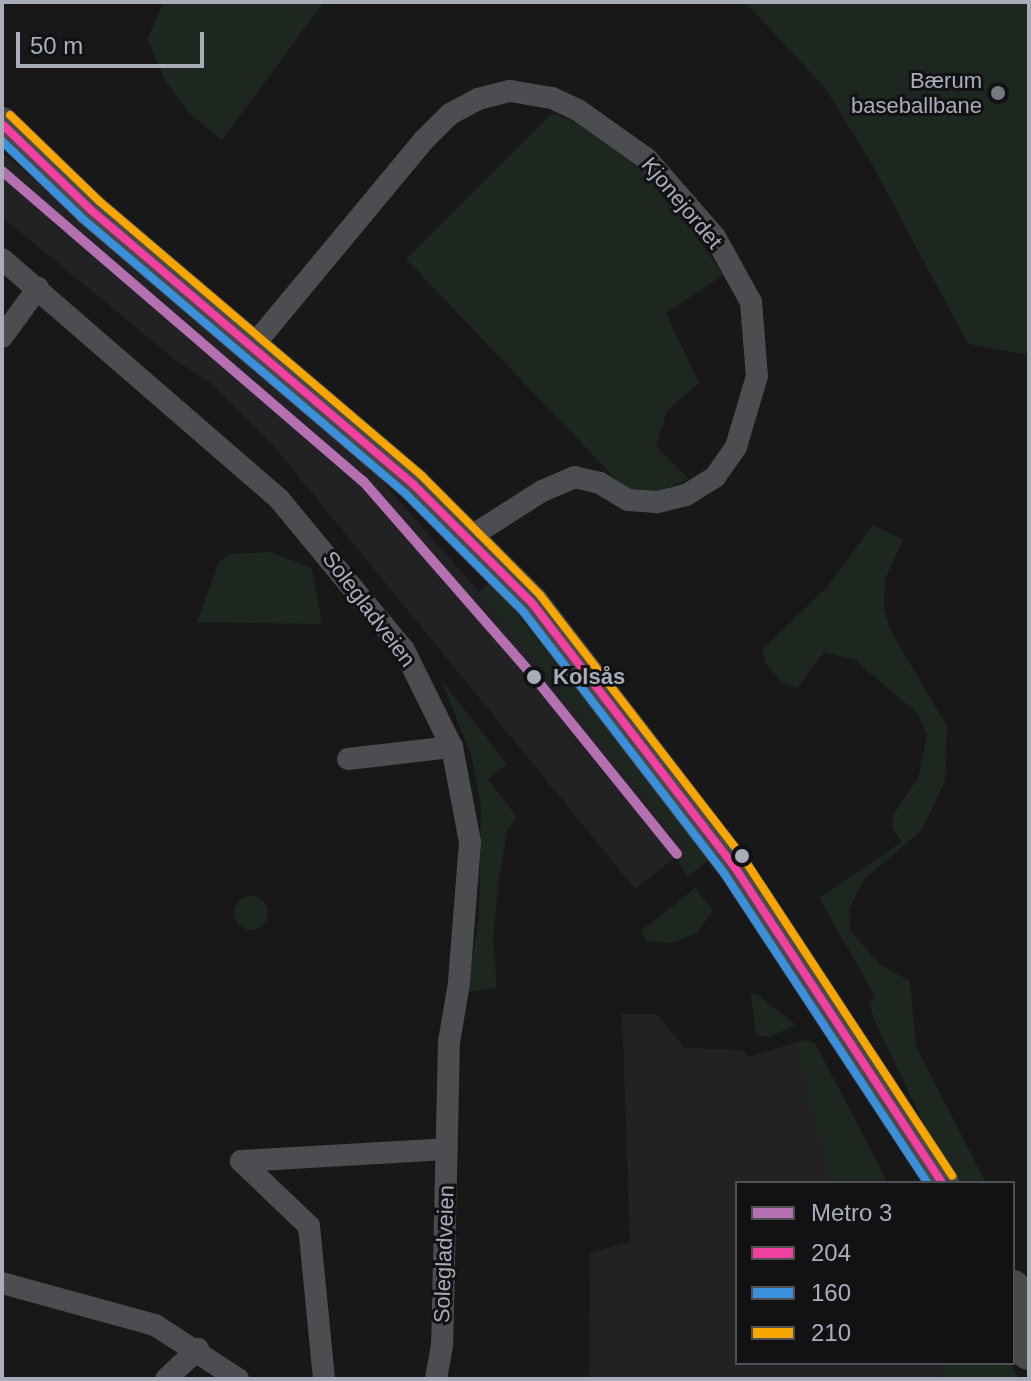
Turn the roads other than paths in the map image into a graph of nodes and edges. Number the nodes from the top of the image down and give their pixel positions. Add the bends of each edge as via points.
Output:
1 (2, 124) edge
2 (2, 259) edge
3 (38, 288) junction
4 (2, 337) edge
5 (253, 346) junction
6 (470, 537) junction
7 (452, 747) junction
8 (348, 759) dead end
9 (447, 1149) junction
10 (941, 1181) edge
11 (2, 1283) edge
12 (1015, 1290) edge
13 (1029, 1314) edge
14 (1015, 1326) edge
15 (198, 1349) junction
16 (1029, 1353) edge
17 (166, 1379) edge
18 (238, 1379) edge
19 (324, 1379) edge
20 (436, 1379) edge

1 - 5 main road via 91,210
2 - 3 street, Solegladveien
3 - 4 street
3 - 7 street, Solegladveien via 212,436 328,552 404,650
5 - 6 main road
5 - 6 street, Kjonejordet via 423,141 450,114 478,99 510,91 552,98 602,125 647,159 715,237 751,302 757,376 736,447 715,477 686,495 657,502 628,500 600,483 575,477 542,491
6 - 10 main road via 594,678 734,866
7 - 8 street
7 - 9 street, Solegladveien via 470,842 459,983 451,1018
9 - 19 street via 241,1161 309,1226
9 - 20 street, Solegladveien
11 - 15 street via 155,1325
12 - 13 main road
14 - 16 main road
15 - 17 street
15 - 18 street

